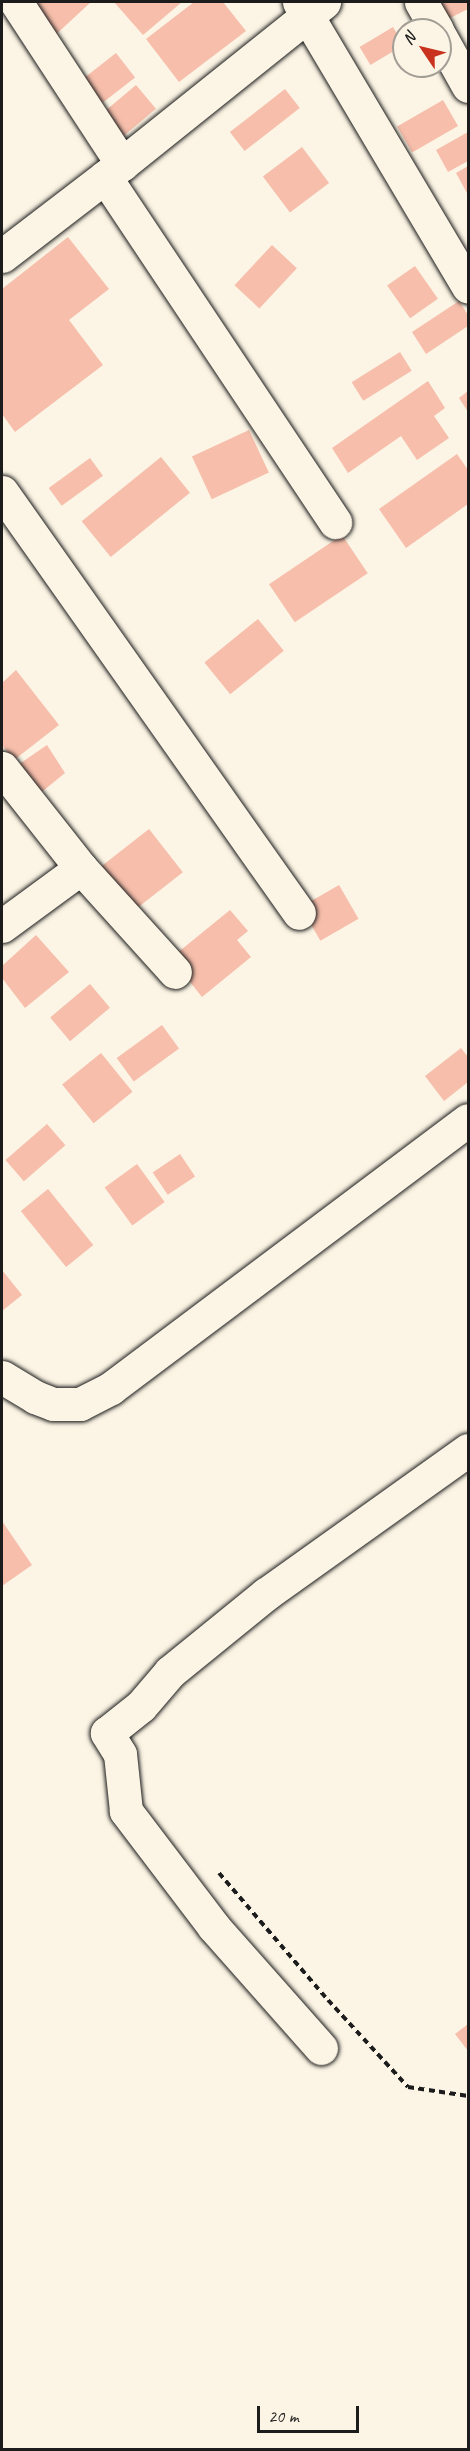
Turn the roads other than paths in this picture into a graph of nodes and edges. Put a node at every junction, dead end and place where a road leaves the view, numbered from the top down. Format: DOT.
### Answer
graph roads {
  1 [pos="16,2"];
  2 [pos="421,2"];
  3 [pos="310,6"];
  4 [pos="430,18"];
  5 [pos="452,57"];
  6 [pos="468,86"];
  7 [pos="114,170"];
  8 [pos="2,256"];
  9 [pos="468,287"];
  10 [pos="2,492"];
  11 [pos="334,522"];
  12 [pos="2,768"];
  13 [pos="81,867"];
  14 [pos="299,913"];
  15 [pos="2,926"];
  16 [pos="175,972"];
  17 [pos="468,1120"];
  18 [pos="2,1377"];
  19 [pos="468,1450"];
  20 [pos="321,2048"];
  1 -- 7 [label="street"];
  2 -- 4 [label="street"];
  3 -- 7 [label="street"];
  3 -- 9 [label="street"];
  5 -- 6 [label="street"];
  7 -- 8 [label="street"];
  7 -- 11 [label="street"];
  10 -- 14 [label="street"];
  12 -- 13 [label="street"];
  13 -- 15 [label="street"];
  13 -- 16 [label="street"];
  17 -- 18 [label="street"];
  19 -- 20 [label="street"];
}
